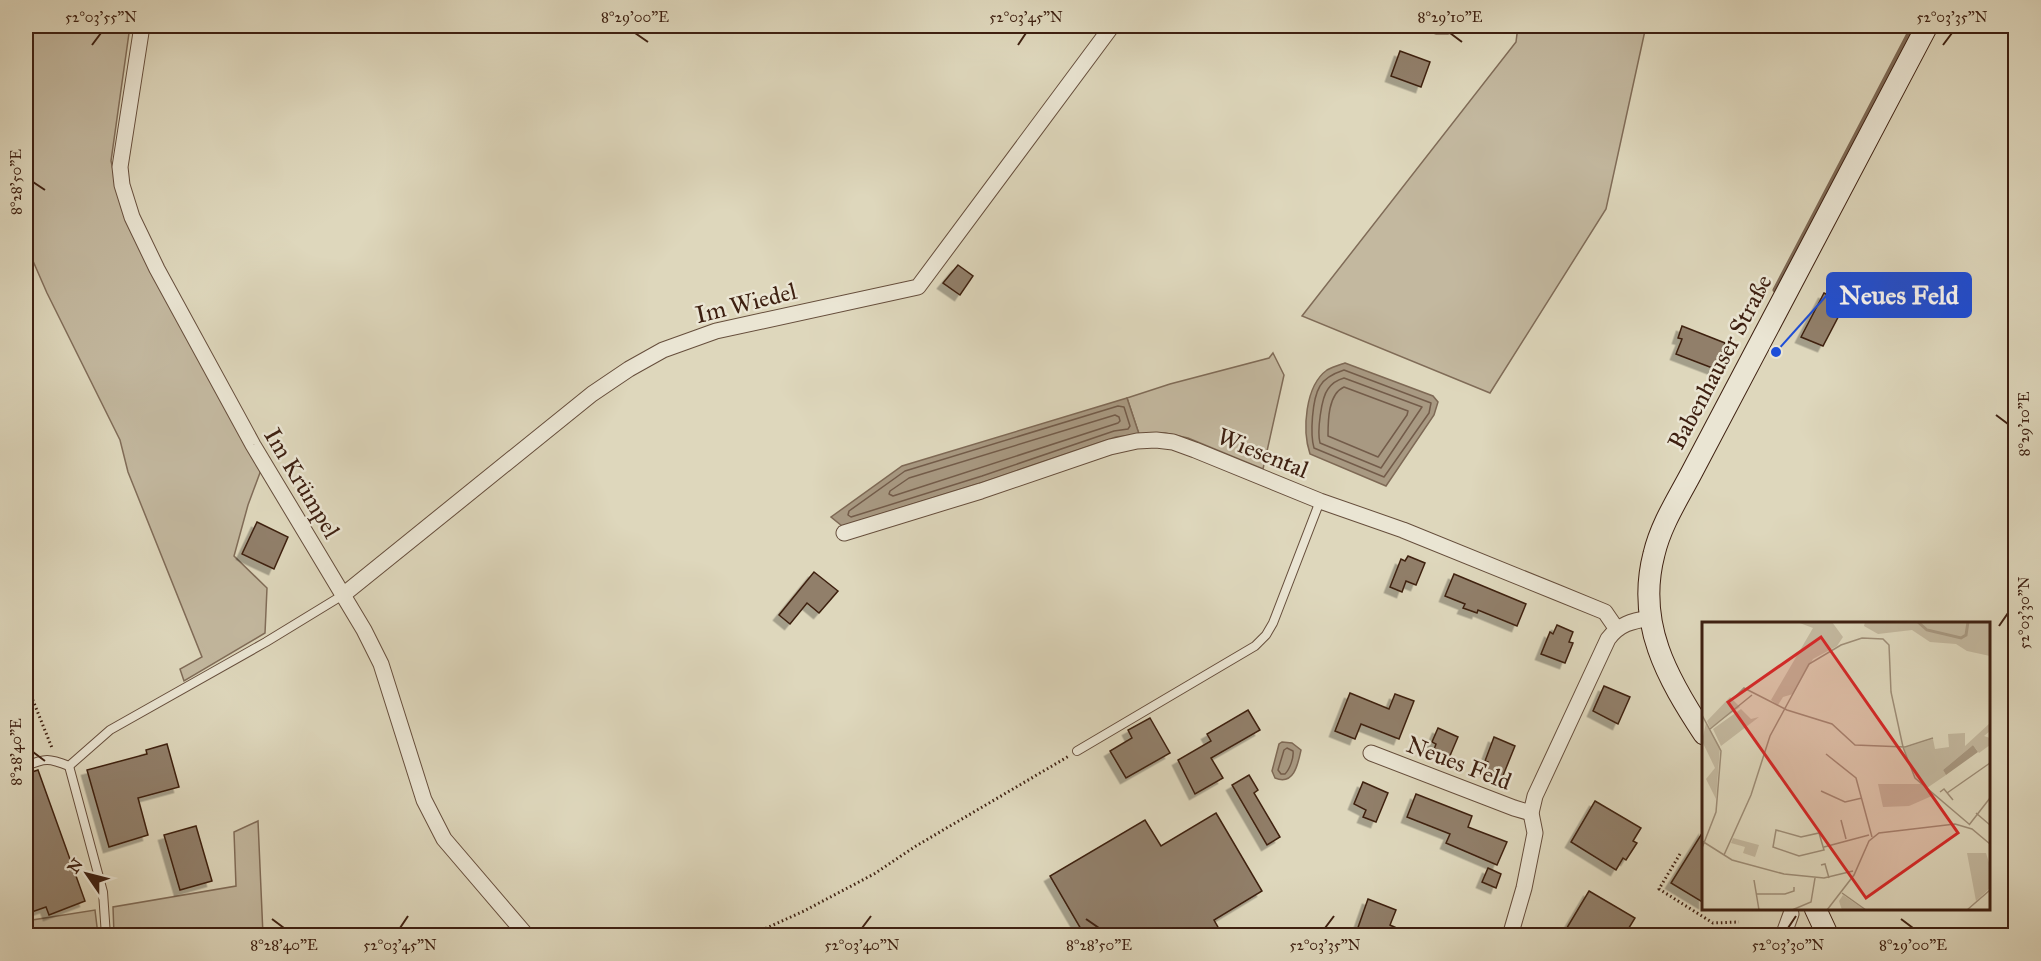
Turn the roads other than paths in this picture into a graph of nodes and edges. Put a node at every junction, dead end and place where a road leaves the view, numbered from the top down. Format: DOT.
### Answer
graph roads {
  1 [pos="142,26"];
  2 [pos="1112,26"];
  3 [pos="1436,26"];
  4 [pos="1448,26"];
  5 [pos="1927,26"];
  6 [pos="1320,501"];
  7 [pos="843,533"];
  8 [pos="343,595"];
  9 [pos="1650,618"];
  10 [pos="1616,628"];
  11 [pos="1702,731"];
  12 [pos="1077,751"];
  13 [pos="1371,753"];
  14 [pos="26,766"];
  15 [pos="69,766"];
  16 [pos="1531,813"];
  17 [pos="1815,910"];
  18 [pos="1791,914"];
  19 [pos="106,936"];
  20 [pos="527,936"];
  21 [pos="1510,936"];
  22 [pos="1783,936"];
  23 [pos="1828,936"];
  1 -- 8 [label="street, Im Krümpel"];
  2 -- 8 [label="street, Im Wiedel"];
  3 -- 4 [label="street"];
  5 -- 9 [label="main road, Babenhauser Straße"];
  6 -- 7 [label="street, Wiesental"];
  6 -- 10 [label="street, Wiesental"];
  6 -- 12 [label="lane"];
  8 -- 15 [label="lane"];
  8 -- 20 [label="street, Im Krümpel"];
  9 -- 10 [label="street"];
  9 -- 11 [label="main road, Babenhauser Straße"];
  10 -- 16 [label="street, Neues Feld"];
  13 -- 16 [label="street, Neues Feld"];
  14 -- 15 [label="lane"];
  15 -- 19 [label="lane"];
  16 -- 21 [label="street, Neues Feld"];
  17 -- 23 [label="main road"];
  18 -- 22 [label="street"];
}
